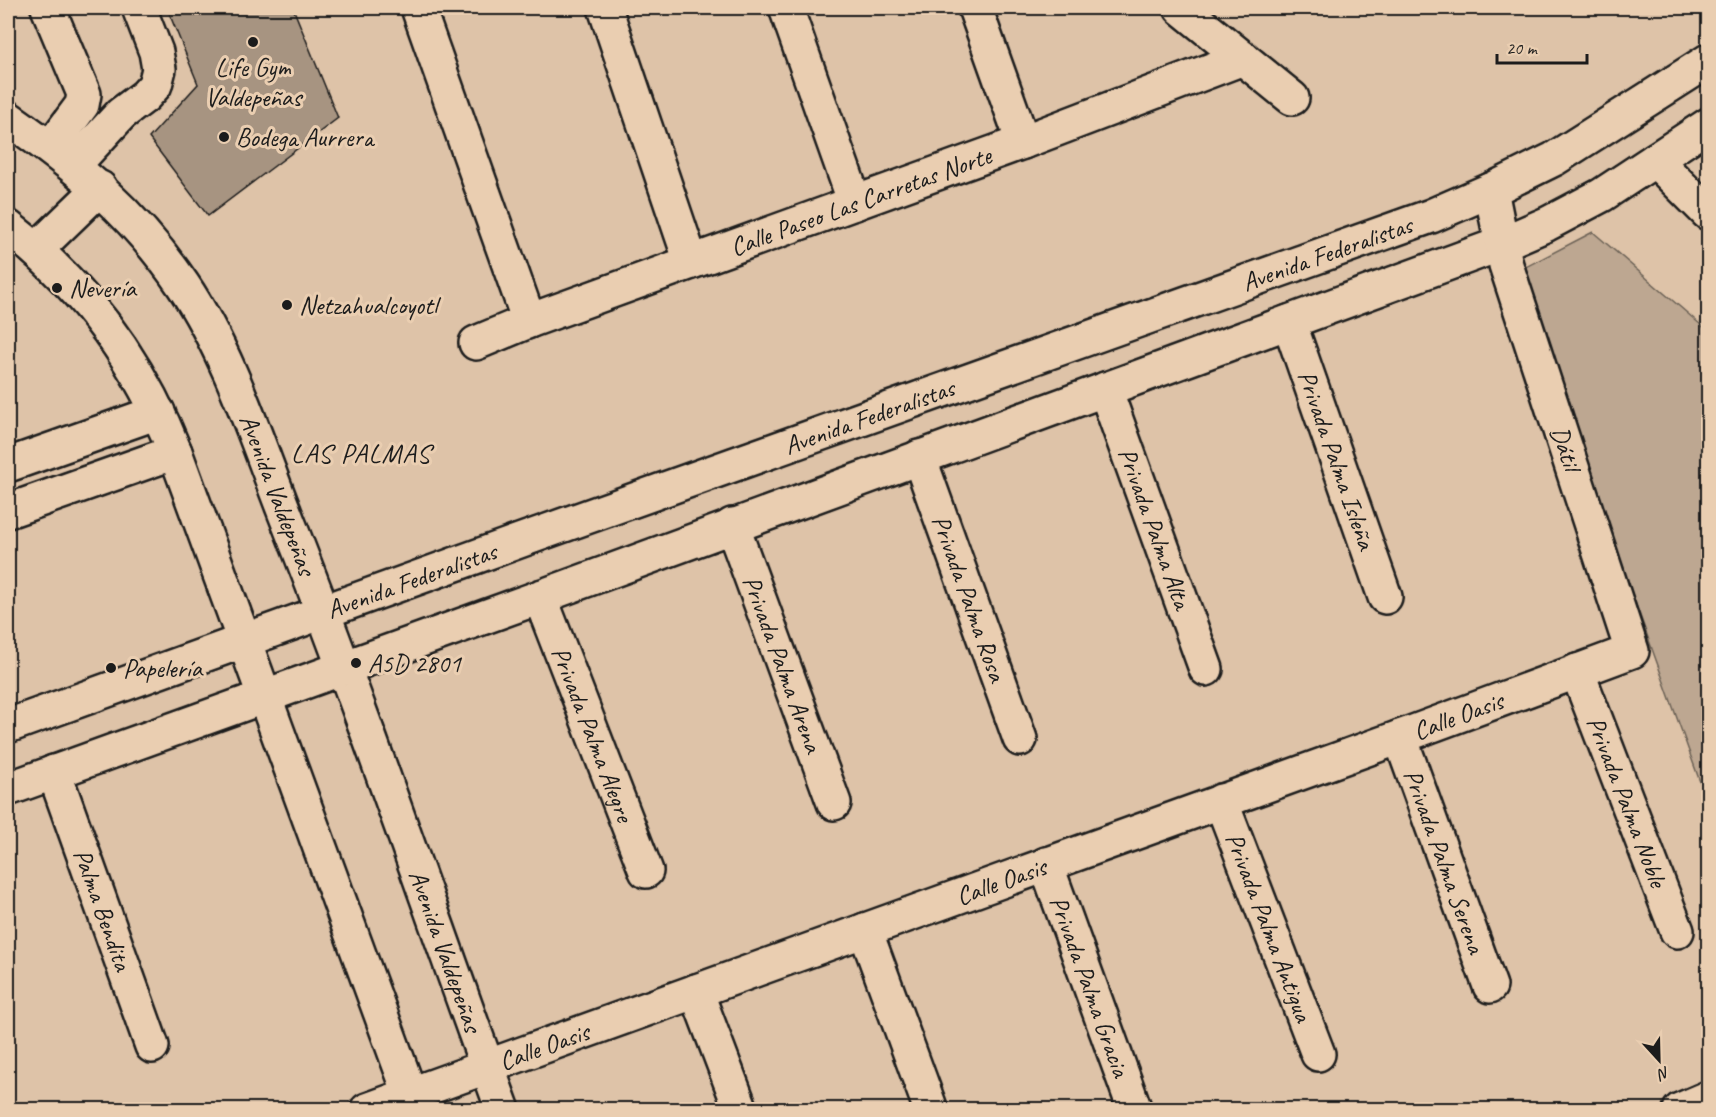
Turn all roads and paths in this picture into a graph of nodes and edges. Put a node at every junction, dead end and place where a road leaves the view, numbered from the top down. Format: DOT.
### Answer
graph roads {
  1 [pos="48,8"];
  2 [pos="139,8"];
  3 [pos="418,8"];
  4 [pos="605,8"];
  5 [pos="786,8"];
  6 [pos="975,8"];
  7 [pos="1180,8"];
  8 [pos="1243,58"];
  9 [pos="1708,61"];
  10 [pos="1292,98"];
  11 [pos="8,118"];
  12 [pos="1700,140"];
  13 [pos="1023,142"];
  14 [pos="61,157"];
  15 [pos="1655,160"];
  16 [pos="100,188"];
  17 [pos="1491,190"];
  18 [pos="855,203"];
  19 [pos="1708,213"];
  20 [pos="8,227"];
  21 [pos="1501,244"];
  22 [pos="36,250"];
  23 [pos="691,262"];
  24 [pos="529,321"];
  25 [pos="1289,322"];
  26 [pos="476,343"];
  27 [pos="1105,389"];
  28 [pos="158,412"];
  29 [pos="175,452"];
  30 [pos="919,457"];
  31 [pos="8,465"];
  32 [pos="8,511"];
  33 [pos="732,525"];
  34 [pos="540,597"];
  35 [pos="1385,597"];
  36 [pos="324,612"];
  37 [pos="244,641"];
  38 [pos="1632,651"];
  39 [pos="344,668"];
  40 [pos="1206,669"];
  41 [pos="1576,671"];
  42 [pos="265,697"];
  43 [pos="8,726"];
  44 [pos="1400,737"];
  45 [pos="1020,739"];
  46 [pos="54,772"];
  47 [pos="8,789"];
  48 [pos="1221,801"];
  49 [pos="834,803"];
  50 [pos="1046,864"];
  51 [pos="646,871"];
  52 [pos="865,930"];
  53 [pos="1677,931"];
  54 [pos="1490,986"];
  55 [pos="696,991"];
  56 [pos="152,1046"];
  57 [pos="1317,1054"];
  58 [pos="487,1066"];
  59 [pos="413,1102"];
  60 [pos="367,1110"];
  61 [pos="503,1110"];
  62 [pos="741,1110"];
  63 [pos="931,1110"];
  64 [pos="1135,1110"];
  1 -- 14 [label="street"];
  2 -- 14 [label="street"];
  3 -- 24 [label="street"];
  4 -- 23 [label="street"];
  5 -- 18 [label="street"];
  6 -- 13 [label="street"];
  7 -- 8 [label="street"];
  8 -- 10 [label="street"];
  8 -- 13 [label="street, Calle Paseo Las Carretas Norte"];
  9 -- 17 [label="street, Avenida Federalistas"];
  11 -- 14 [label="street, Avenida Valdepeñas"];
  12 -- 15 [label="street, Avenida Federalistas"];
  13 -- 18 [label="street, Calle Paseo Las Carretas Norte"];
  14 -- 16 [label="street, Avenida Valdepeñas"];
  15 -- 19 [label="street"];
  15 -- 21 [label="street, Avenida Federalistas"];
  16 -- 22 [label="street"];
  16 -- 36 [label="street, Avenida Valdepeñas"];
  17 -- 21 [label="street, Dátil"];
  17 -- 36 [label="street, Avenida Federalistas"];
  18 -- 23 [label="street, Calle Paseo Las Carretas Norte"];
  20 -- 22 [label="street"];
  21 -- 25 [label="street, Avenida Federalistas"];
  21 -- 38 [label="street, Dátil"];
  22 -- 28 [label="street"];
  23 -- 24 [label="street, Calle Paseo Las Carretas Norte"];
  24 -- 26 [label="street, Calle Paseo Las Carretas Norte"];
  25 -- 27 [label="street, Avenida Federalistas"];
  25 -- 35 [label="street, Privada Palma Isleña"];
  27 -- 30 [label="street, Avenida Federalistas"];
  27 -- 40 [label="street, Privada Palma Alta"];
  28 -- 29 [label="street"];
  28 -- 31 [label="street"];
  29 -- 32 [label="street"];
  29 -- 37 [label="street"];
  30 -- 33 [label="street, Avenida Federalistas"];
  30 -- 45 [label="street, Privada Palma Rosa"];
  33 -- 34 [label="street, Avenida Federalistas"];
  33 -- 49 [label="street, Privada Palma Arena"];
  34 -- 39 [label="street, Avenida Federalistas"];
  34 -- 51 [label="street, Privada Palma Alegre"];
  36 -- 37 [label="street, Avenida Federalistas"];
  36 -- 39 [label="street, Avenida Valdepeñas"];
  37 -- 42 [label="street"];
  37 -- 43 [label="street, Avenida Federalistas"];
  38 -- 41 [label="street, Calle Oasis"];
  39 -- 42 [label="street, Avenida Federalistas"];
  39 -- 58 [label="street, Avenida Valdepeñas"];
  41 -- 44 [label="street, Calle Oasis"];
  41 -- 53 [label="street, Privada Palma Noble"];
  42 -- 46 [label="street, Avenida Federalistas"];
  42 -- 59 [label="street"];
  44 -- 48 [label="street, Calle Oasis"];
  44 -- 54 [label="street, Privada Palma Serena"];
  46 -- 47 [label="street, Avenida Federalistas"];
  46 -- 56 [label="street, Palma Bendita"];
  48 -- 50 [label="street, Calle Oasis"];
  48 -- 57 [label="street, Privada Palma Antigua"];
  50 -- 52 [label="street, Calle Oasis"];
  50 -- 64 [label="street, Privada Palma Gracia"];
  52 -- 55 [label="street, Calle Oasis"];
  52 -- 63 [label="street"];
  55 -- 58 [label="street, Calle Oasis"];
  55 -- 62 [label="street"];
  58 -- 59 [label="street, Calle Oasis"];
  58 -- 61 [label="street, Avenida Valdepeñas"];
  59 -- 60 [label="street, Calle Oasis"];
}
